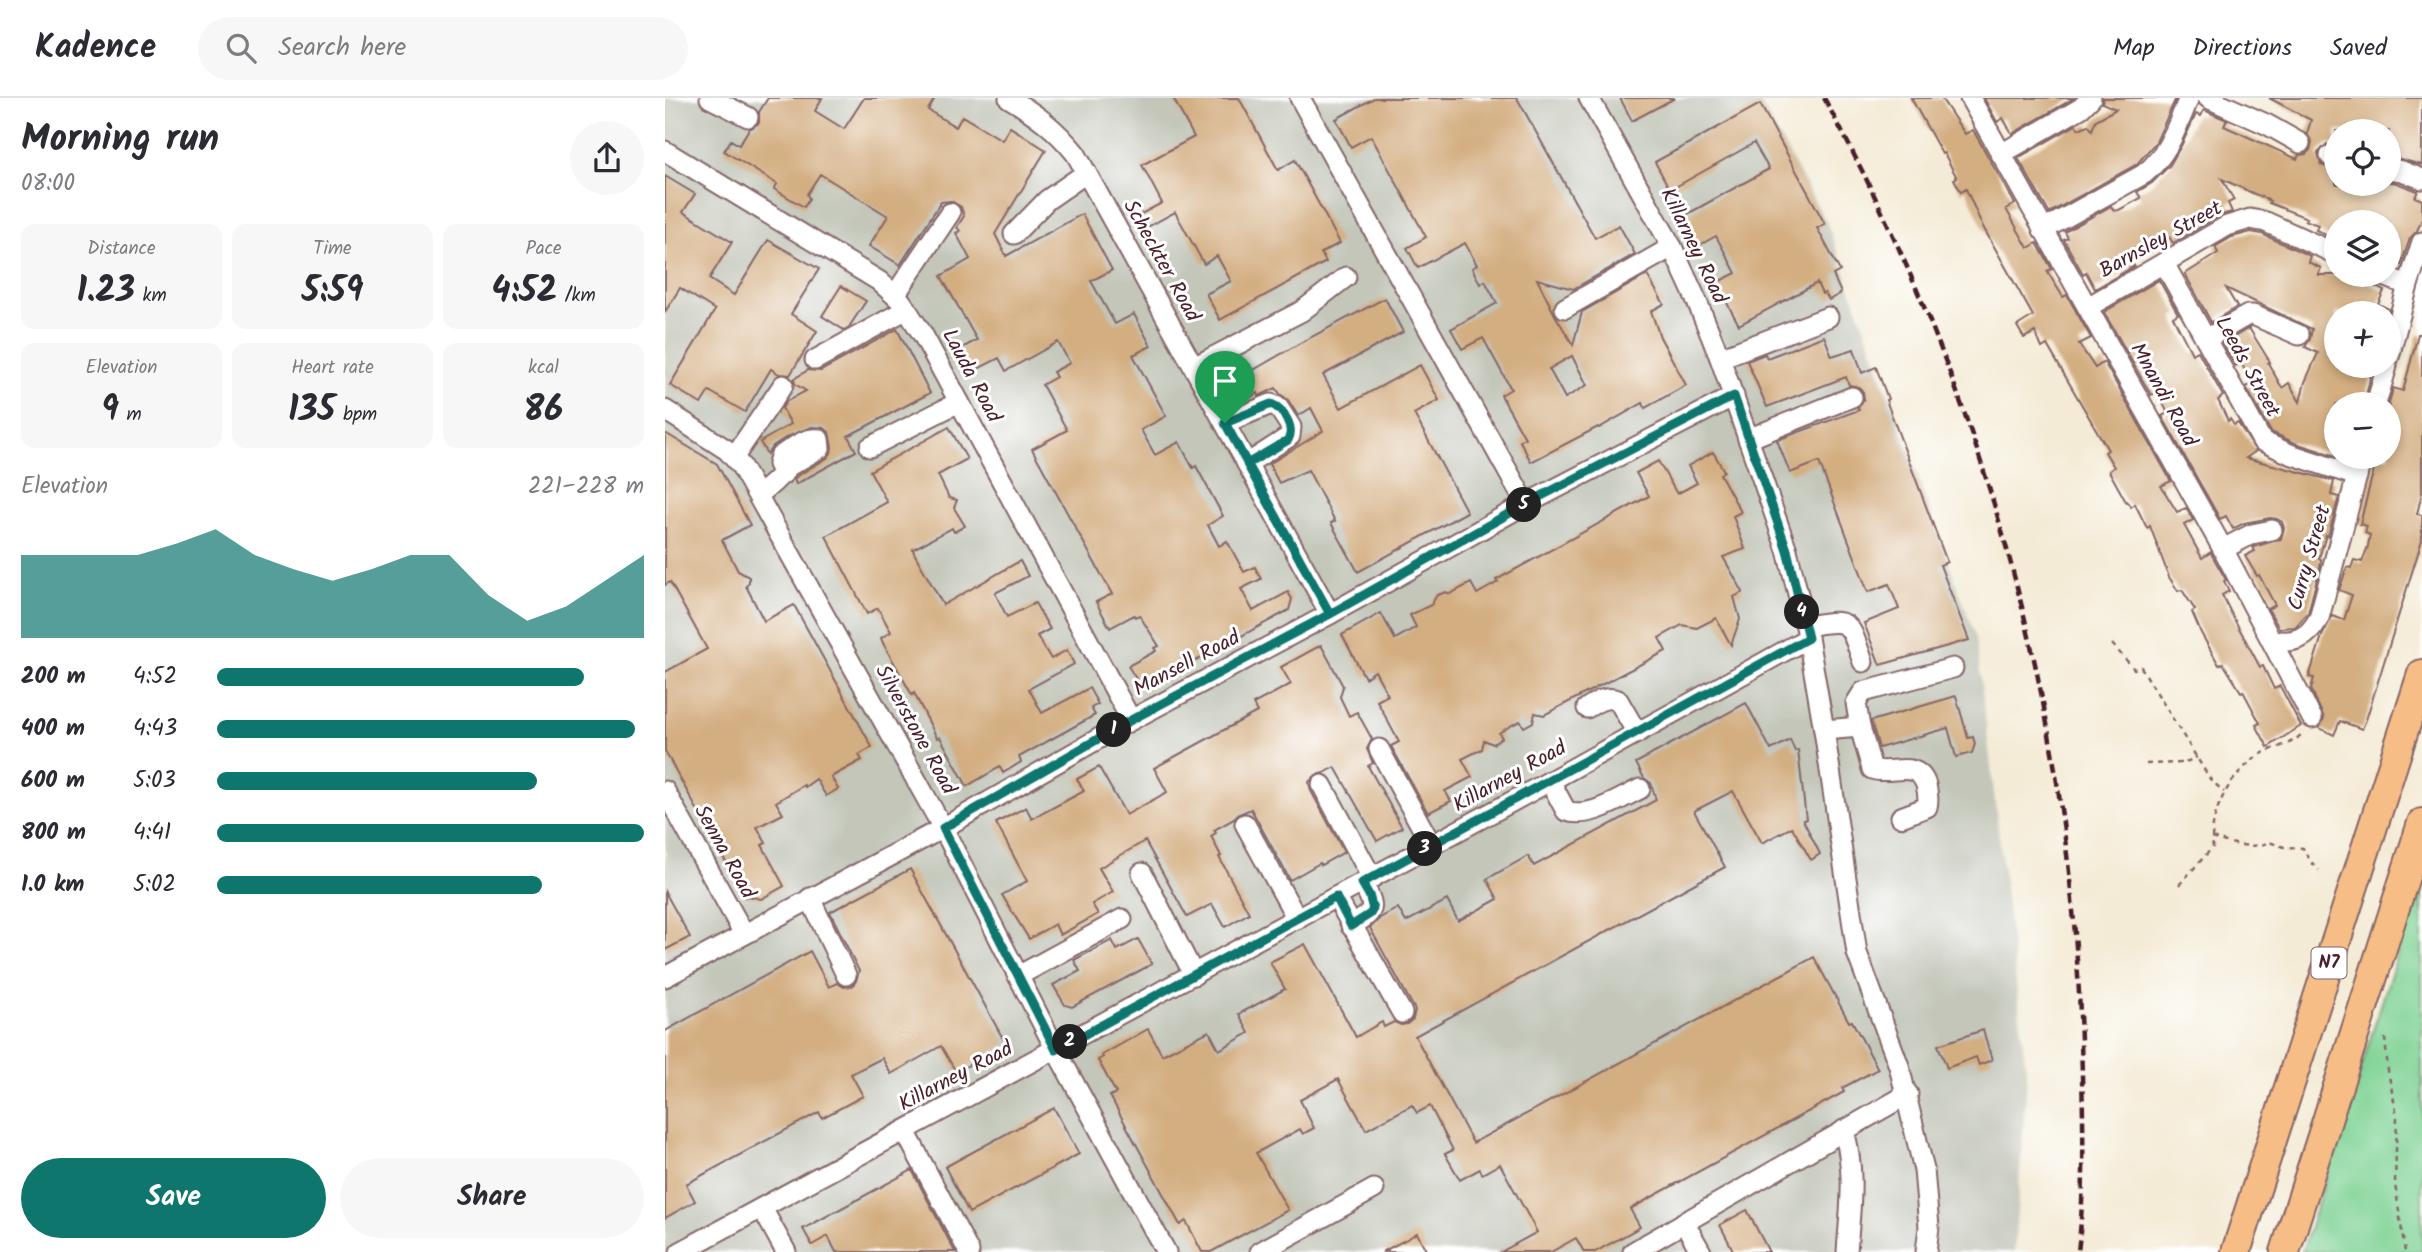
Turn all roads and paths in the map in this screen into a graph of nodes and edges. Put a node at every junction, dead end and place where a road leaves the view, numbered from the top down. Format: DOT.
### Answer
graph roads {
  1 [pos="710,98"];
  2 [pos="1009,98"];
  3 [pos="1300,98"];
  4 [pos="1590,98"];
  5 [pos="1970,98"];
  6 [pos="2091,98"];
  7 [pos="2189,98"];
  8 [pos="2208,98"];
  9 [pos="748,117"];
  10 [pos="2300,143"];
  11 [pos="665,151"];
  12 [pos="2001,153"];
  13 [pos="2401,171"];
  14 [pos="1086,173"];
  15 [pos="2422,179"];
  16 [pos="950,213"];
  17 [pos="2043,230"];
  18 [pos="1014,234"];
  19 [pos="2422,242"];
  20 [pos="1671,247"];
  21 [pos="2324,249"];
  22 [pos="2164,263"];
  23 [pos="1346,277"];
  24 [pos="2401,282"];
  25 [pos="2408,285"];
  26 [pos="901,302"];
  27 [pos="2088,307"];
  28 [pos="1565,308"];
  29 [pos="2401,312"];
  30 [pos="1828,317"];
  31 [pos="2299,335"];
  32 [pos="2206,339"];
  33 [pos="1720,358"];
  34 [pos="815,360"];
  35 [pos="1194,367"];
  36 [pos="783,385"];
  37 [pos="1734,396"];
  38 [pos="1852,397"];
  39 [pos="959,402"];
  40 [pos="665,410"];
  41 [pos="1225,423"];
  42 [pos="1748,439"];
  43 [pos="870,447"];
  44 [pos="734,457"];
  45 [pos="2324,460"];
  46 [pos="1247,464"];
  47 [pos="2359,469"];
  48 [pos="783,474"];
  49 [pos="758,495"];
  50 [pos="1526,504"];
  51 [pos="2272,530"];
  52 [pos="2223,549"];
  53 [pos="1330,614"];
  54 [pos="1807,632"];
  55 [pos="2273,640"];
  56 [pos="2112,644"];
  57 [pos="1863,662"];
  58 [pos="1953,668"];
  59 [pos="2422,674"];
  60 [pos="1587,708"];
  61 [pos="2312,718"];
  62 [pos="1131,720"];
  63 [pos="1860,727"];
  64 [pos="1824,730"];
  65 [pos="1637,733"];
  66 [pos="1379,749"];
  67 [pos="2197,757"];
  68 [pos="2146,764"];
  69 [pos="1551,781"];
  70 [pos="1322,785"];
  71 [pos="1640,789"];
  72 [pos="665,791"];
  73 [pos="2224,792"];
  74 [pos="1901,817"];
  75 [pos="2422,823"];
  76 [pos="1244,824"];
  77 [pos="943,828"];
  78 [pos="2212,838"];
  79 [pos="1432,846"];
  80 [pos="2319,870"];
  81 [pos="1142,873"];
  82 [pos="1367,881"];
  83 [pos="2179,885"];
  84 [pos="1336,897"];
  85 [pos="810,898"];
  86 [pos="1122,919"];
  87 [pos="1297,919"];
  88 [pos="1351,926"];
  89 [pos="744,934"];
  90 [pos="846,975"];
  91 [pos="1194,975"];
  92 [pos="1018,976"];
  93 [pos="665,977"];
  94 [pos="1402,1013"];
  95 [pos="2385,1038"];
  96 [pos="1056,1050"];
  97 [pos="1908,1094"];
  98 [pos="905,1130"];
  99 [pos="1844,1130"];
  100 [pos="1374,1189"];
  101 [pos="762,1208"];
  102 [pos="1684,1222"];
  103 [pos="711,1245"];
  104 [pos="680,1252"];
  105 [pos="785,1252"];
  106 [pos="969,1252"];
  107 [pos="1166,1252"];
  108 [pos="1260,1252"];
  109 [pos="1633,1252"];
  110 [pos="1701,1252"];
  111 [pos="1847,1252"];
  112 [pos="1926,1252"];
  113 [pos="2236,1252"];
  114 [pos="2285,1252"];
  115 [pos="2405,1252"];
  1 -- 9 [label="street"];
  2 -- 14 [label="street, Scheckter Road"];
  3 -- 50 [label="street"];
  4 -- 20 [label="street, Killarney Road"];
  5 -- 12 [label="street, Mnandi Road"];
  6 -- 12 [label="street"];
  7 -- 17 [label="street"];
  8 -- 10 [label="street"];
  11 -- 26 [label="street, Lauda Road"];
  12 -- 17 [label="street, Mnandi Road"];
  13 -- 15 [label="street"];
  14 -- 18 [label="street"];
  14 -- 35 [label="street, Scheckter Road"];
  16 -- 26 [label="street"];
  17 -- 27 [label="street, Mnandi Road"];
  19 -- 25 [label="street"];
  20 -- 28 [label="street"];
  20 -- 33 [label="street, Killarney Road"];
  21 -- 22 [label="street, Barnsley Street"];
  22 -- 27 [label="street, Barnsley Street"];
  22 -- 32 [label="street, Leeds Street"];
  23 -- 35 [label="street"];
  24 -- 25 [label="street"];
  25 -- 29 [label="street"];
  26 -- 34 [label="street"];
  26 -- 39 [label="street, Lauda Road"];
  27 -- 52 [label="street, Mnandi Road"];
  30 -- 33 [label="street"];
  31 -- 32 [label="street"];
  32 -- 45 [label="street, Leeds Street"];
  33 -- 37 [label="street, Killarney Road"];
  35 -- 41 [label="street, Scheckter Road"];
  36 -- 44 [label="street"];
  37 -- 42 [label="street, Killarney Road"];
  37 -- 50 [label="street, Mansell Road"];
  38 -- 42 [label="street"];
  39 -- 43 [label="street"];
  39 -- 62 [label="street, Lauda Road"];
  40 -- 44 [label="street, Silverstone Road"];
  41 -- 46 [label="street, Scheckter Road"];
  41 -- 46 [label="street"];
  42 -- 54 [label="street, Killarney Road"];
  44 -- 49 [label="street, Silverstone Road"];
  46 -- 53 [label="street, Scheckter Road"];
  47 -- 55 [label="street, Curry Street"];
  48 -- 49 [label="street"];
  49 -- 77 [label="street, Silverstone Road"];
  50 -- 53 [label="street, Mansell Road"];
  51 -- 52 [label="street"];
  52 -- 55 [label="street, Mnandi Road"];
  53 -- 62 [label="street, Mansell Road"];
  54 -- 57 [label="street"];
  54 -- 64 [label="street"];
  54 -- 65 [label="street, Killarney Road"];
  55 -- 61 [label="street, Mnandi Road"];
  56 -- 67 [label="path"];
  58 -- 63 [label="street"];
  59 -- 113 [label="highway, N7"];
  60 -- 65 [label="street"];
  61 -- 73 [label="path"];
  62 -- 77 [label="street, Mansell Road"];
  63 -- 64 [label="street"];
  63 -- 74 [label="street"];
  64 -- 97 [label="street"];
  65 -- 69 [label="street, Killarney Road"];
  66 -- 79 [label="street"];
  67 -- 68 [label="path"];
  67 -- 73 [label="path"];
  69 -- 71 [label="street"];
  69 -- 79 [label="street, Killarney Road"];
  70 -- 82 [label="street"];
  72 -- 89 [label="street, Senna Road"];
  73 -- 78 [label="path"];
  75 -- 114 [label="highway, N7"];
  76 -- 87 [label="street"];
  77 -- 85 [label="street, Mansell Road"];
  77 -- 92 [label="street, Silverstone Road"];
  78 -- 80 [label="path"];
  78 -- 83 [label="path"];
  79 -- 82 [label="street, Killarney Road"];
  81 -- 91 [label="street"];
  82 -- 84 [label="street, Killarney Road"];
  82 -- 88 [label="street"];
  84 -- 87 [label="street, Killarney Road"];
  84 -- 88 [label="street"];
  85 -- 89 [label="street, Mansell Road"];
  85 -- 90 [label="street"];
  86 -- 92 [label="street"];
  87 -- 91 [label="street, Killarney Road"];
  88 -- 94 [label="street"];
  89 -- 93 [label="street, Mansell Road"];
  91 -- 96 [label="street, Killarney Road"];
  92 -- 96 [label="street, Silverstone Road"];
  95 -- 115 [label="path"];
  96 -- 98 [label="street, Killarney Road"];
  96 -- 107 [label="street, Silverstone Road"];
  97 -- 99 [label="street"];
  97 -- 112 [label="street"];
  98 -- 101 [label="street, Killarney Road"];
  98 -- 106 [label="street"];
  99 -- 102 [label="street"];
  99 -- 111 [label="street"];
  100 -- 108 [label="street"];
  101 -- 103 [label="street, Killarney Road"];
  101 -- 105 [label="street"];
  102 -- 109 [label="street"];
  102 -- 110 [label="street"];
  103 -- 104 [label="street, Killarney Road"];
}
